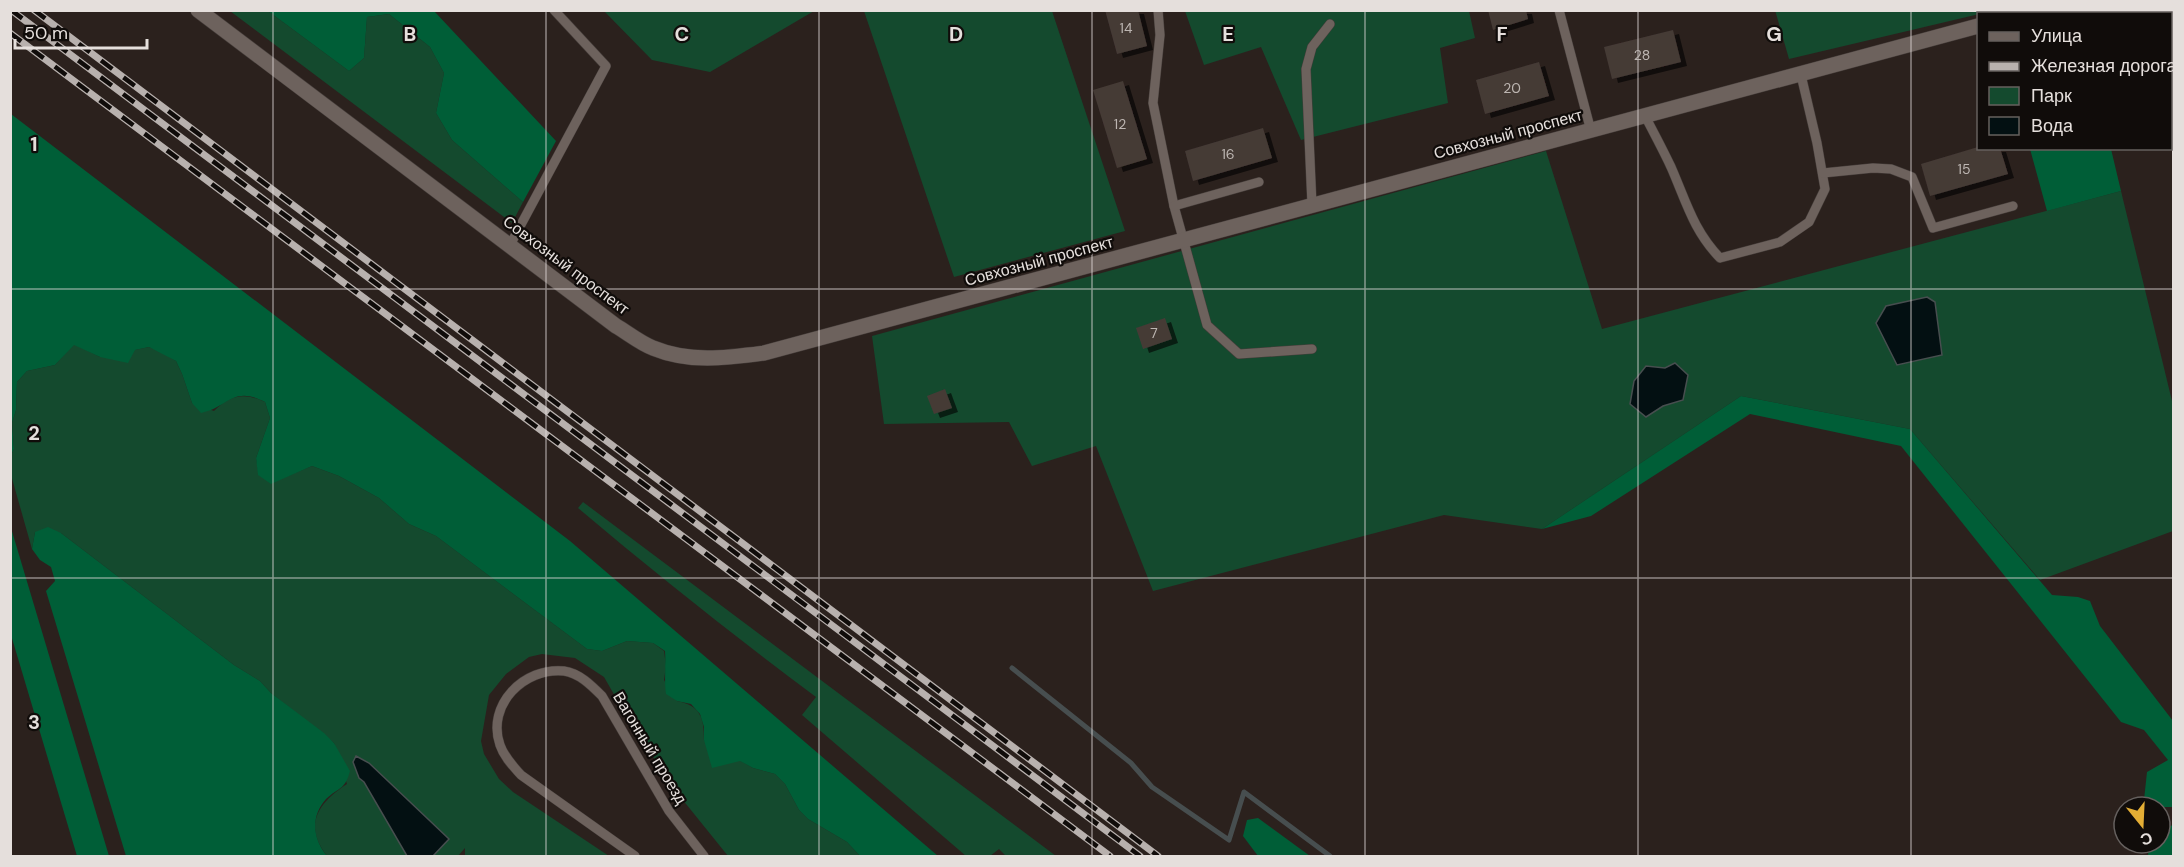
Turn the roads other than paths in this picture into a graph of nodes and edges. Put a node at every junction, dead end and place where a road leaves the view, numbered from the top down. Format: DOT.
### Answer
graph roads {
  1 [pos="198,10"];
  2 [pos="554,10"];
  3 [pos="1158,10"];
  4 [pos="1558,10"];
  5 [pos="1330,24"];
  6 [pos="1977,26"];
  7 [pos="1801,75"];
  8 [pos="1646,116"];
  9 [pos="1591,131"];
  10 [pos="1823,173"];
  11 [pos="1259,182"];
  12 [pos="1312,205"];
  13 [pos="1174,206"];
  14 [pos="2013,206"];
  15 [pos="1184,240"];
  16 [pos="510,245"];
  17 [pos="1312,349"];
  18 [pos="635,856"];
  19 [pos="704,856"];
  1 -- 16 [label="street, Совхозный проспект"];
  2 -- 16 [label="lane"];
  3 -- 13 [label="lane"];
  4 -- 9 [label="lane"];
  5 -- 12 [label="lane"];
  6 -- 7 [label="street, Совхозный проспект"];
  7 -- 8 [label="street, Совхозный проспект"];
  7 -- 10 [label="lane"];
  8 -- 9 [label="street, Совхозный проспект"];
  8 -- 10 [label="lane"];
  9 -- 12 [label="street, Совхозный проспект"];
  10 -- 14 [label="lane"];
  11 -- 13 [label="lane"];
  12 -- 15 [label="street, Совхозный проспект"];
  13 -- 15 [label="lane"];
  15 -- 16 [label="street, Совхозный проспект"];
  15 -- 17 [label="lane"];
  18 -- 19 [label="lane, Вагонный проезд"];
}
